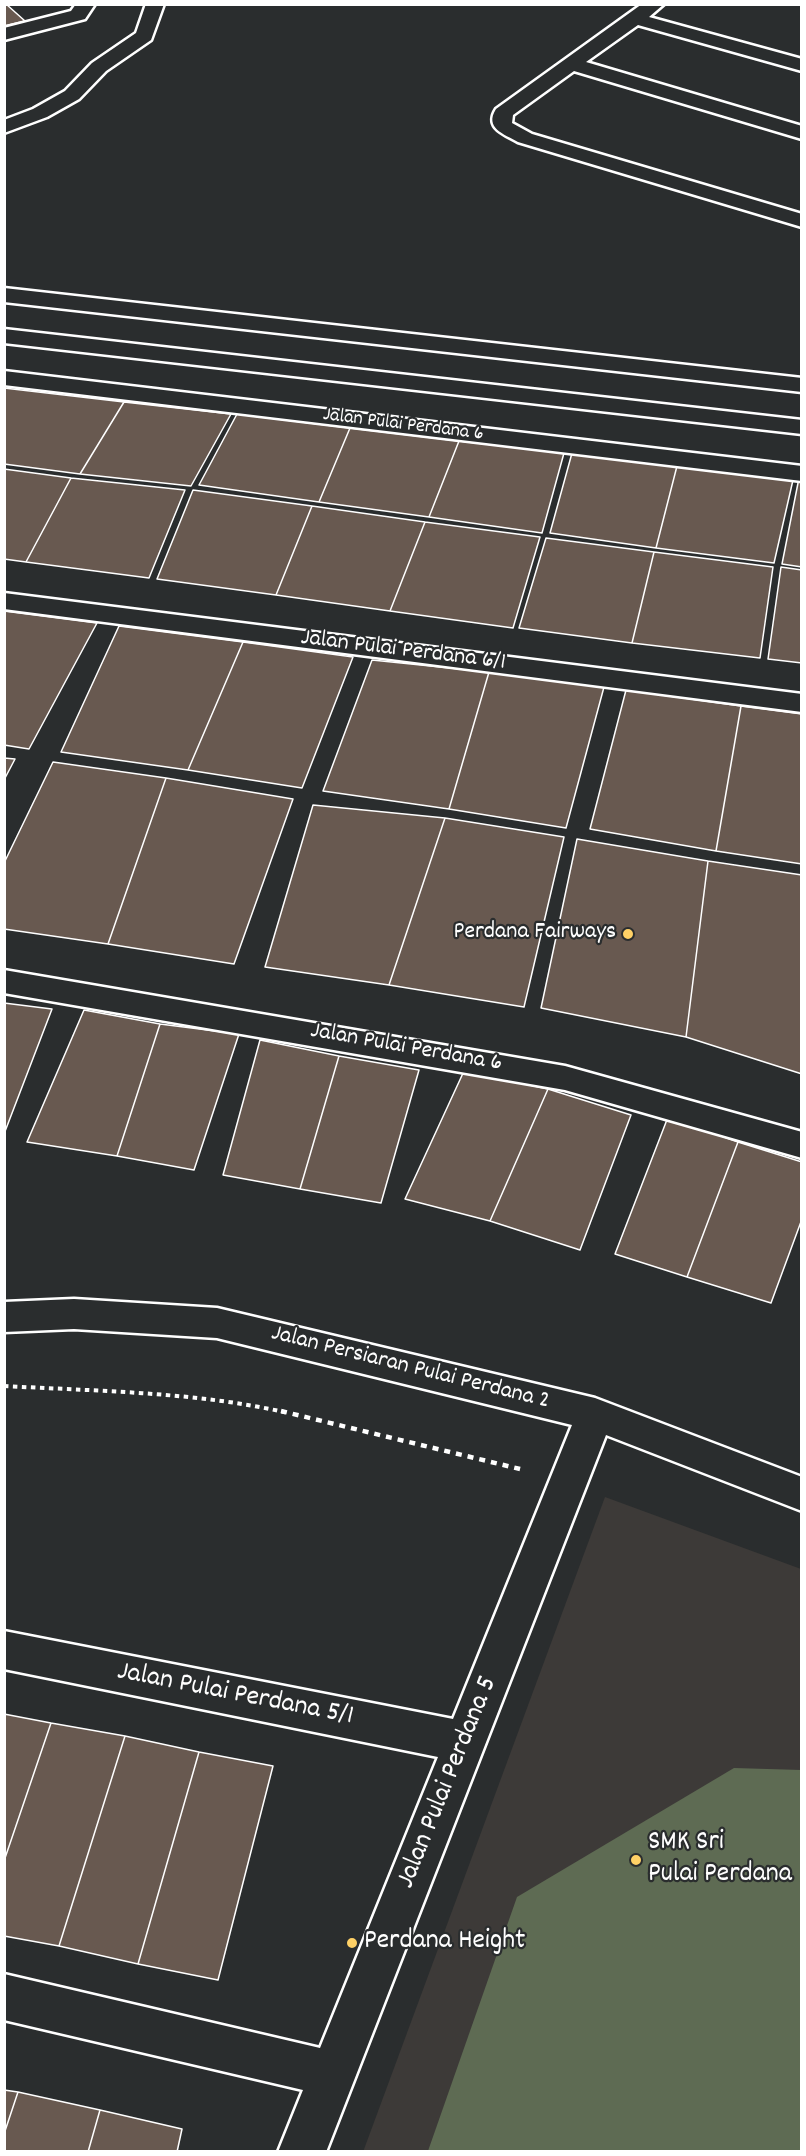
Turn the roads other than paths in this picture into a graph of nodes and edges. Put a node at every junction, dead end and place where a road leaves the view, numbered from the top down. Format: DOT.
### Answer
graph roads {
  1 [pos="86,4"];
  2 [pos="155,4"];
  3 [pos="655,4"];
  4 [pos="636,19"];
  5 [pos="4,33"];
  6 [pos="571,64"];
  7 [pos="801,65"];
  8 [pos="99,67"];
  9 [pos="56,81"];
  10 [pos="27,99"];
  11 [pos="4,118"];
  12 [pos="4,128"];
  13 [pos="801,133"];
  14 [pos="801,220"];
  15 [pos="4,295"];
  16 [pos="4,336"];
  17 [pos="4,378"];
  18 [pos="801,385"];
  19 [pos="801,427"];
  20 [pos="801,474"];
  21 [pos="4,601"];
  22 [pos="801,703"];
  23 [pos="4,981"];
  24 [pos="801,1145"];
  25 [pos="4,1317"];
  26 [pos="595,1414"];
  27 [pos="801,1494"];
  28 [pos="4,1650"];
  29 [pos="465,1742"];
  30 [pos="4,1997"];
  31 [pos="333,2074"];
  32 [pos="302,2151"];
  1 -- 5 [label="street"];
  2 -- 8 [label="street"];
  3 -- 4 [label="street"];
  4 -- 6 [label="street"];
  4 -- 7 [label="street"];
  6 -- 13 [label="street"];
  6 -- 14 [label="street"];
  8 -- 9 [label="street"];
  8 -- 12 [label="street"];
  10 -- 11 [label="street"];
  15 -- 18 [label="street"];
  16 -- 19 [label="street"];
  17 -- 20 [label="street, Jalan Pulai Perdana 6"];
  21 -- 22 [label="street, Jalan Pulai Perdana 6/1"];
  23 -- 24 [label="street, Jalan Pulai Perdana 6"];
  25 -- 26 [label="street, Jalan Persiaran Pulai Perdana 2"];
  26 -- 27 [label="street, Jalan Persiaran Pulai Perdana 2"];
  26 -- 29 [label="street, Jalan Pulai Perdana 5"];
  28 -- 29 [label="street, Jalan Pulai Perdana 5/1"];
  29 -- 31 [label="street, Jalan Pulai Perdana 5"];
  30 -- 31 [label="street"];
  31 -- 32 [label="street, Jalan Pulai Perdana 5"];
}
